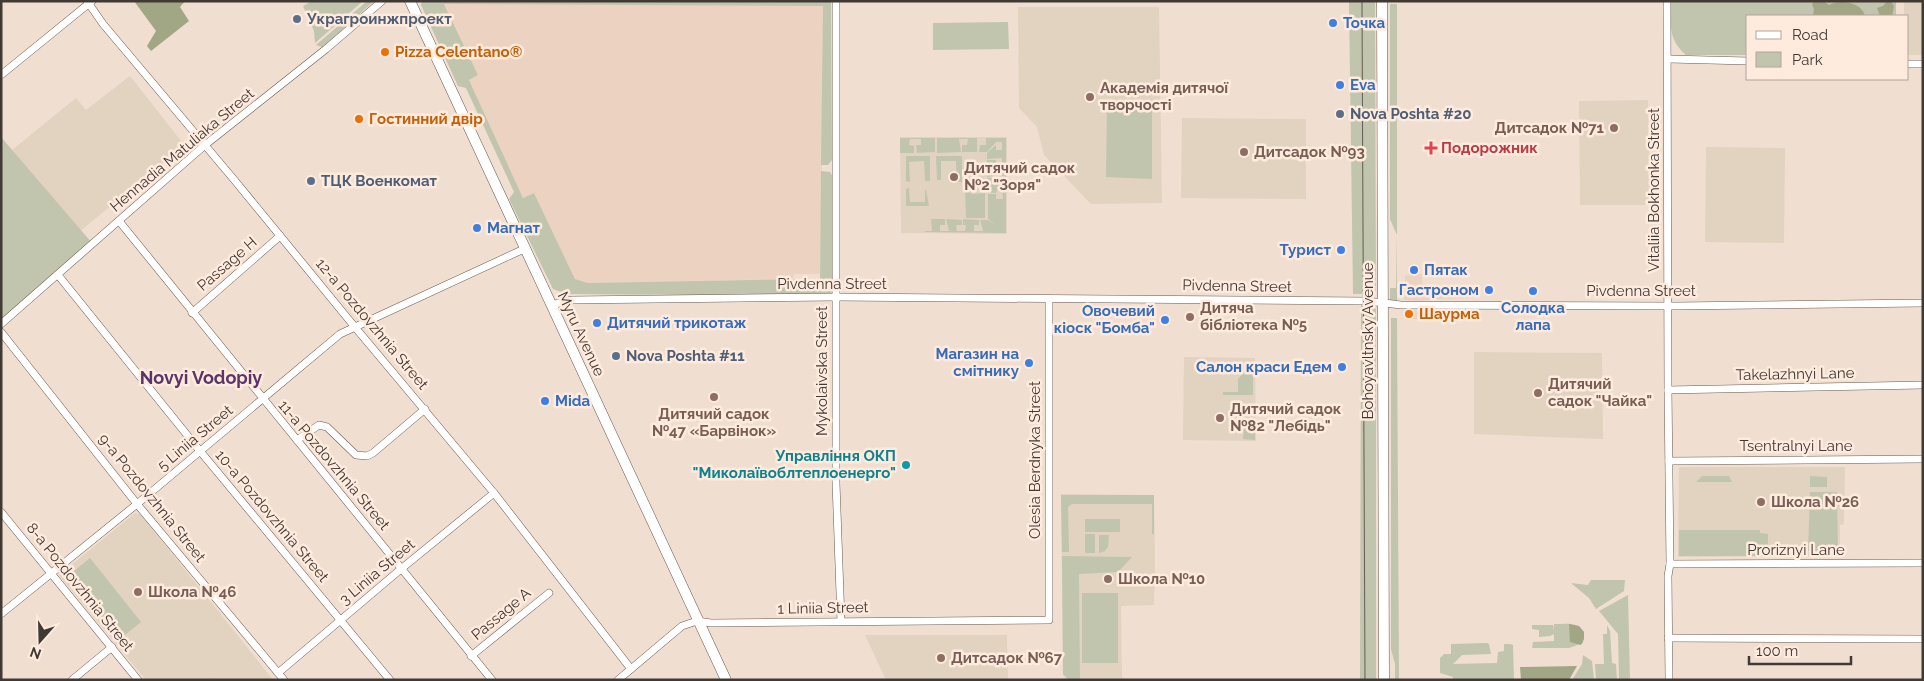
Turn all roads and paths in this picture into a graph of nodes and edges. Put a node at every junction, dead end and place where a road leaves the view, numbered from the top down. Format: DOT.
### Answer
graph roads {
  1 [pos="382,1"];
  2 [pos="410,1"];
  3 [pos="836,1"];
  4 [pos="1382,1"];
  5 [pos="1668,1"];
  6 [pos="89,2"];
  7 [pos="1669,59"];
  8 [pos="1746,61"];
  9 [pos="1909,64"];
  10 [pos="1923,64"];
  11 [pos="1,75"];
  12 [pos="205,145"];
  13 [pos="119,221"];
  14 [pos="280,236"];
  15 [pos="524,249"];
  16 [pos="58,275"];
  17 [pos="836,297"];
  18 [pos="1050,299"];
  19 [pos="1383,303"];
  20 [pos="1923,303"];
  21 [pos="551,304"];
  22 [pos="1668,306"];
  23 [pos="192,313"];
  24 [pos="1,324"];
  25 [pos="354,326"];
  26 [pos="1,332"];
  27 [pos="1923,385"];
  28 [pos="1668,390"];
  29 [pos="262,399"];
  30 [pos="425,409"];
  31 [pos="296,440"];
  32 [pos="200,451"];
  33 [pos="1923,459"];
  34 [pos="1669,461"];
  35 [pos="494,493"];
  36 [pos="137,504"];
  37 [pos="1,512"];
  38 [pos="1923,563"];
  39 [pos="1670,564"];
  40 [pos="401,569"];
  41 [pos="51,573"];
  42 [pos="549,592"];
  43 [pos="1,614"];
  44 [pos="341,620"];
  45 [pos="1050,620"];
  46 [pos="697,621"];
  47 [pos="841,621"];
  48 [pos="1668,638"];
  49 [pos="1923,638"];
  50 [pos="112,648"];
  51 [pos="471,656"];
  52 [pos="630,670"];
  53 [pos="278,673"];
  54 [pos="72,680"];
  55 [pos="138,680"];
  56 [pos="284,680"];
  57 [pos="390,680"];
  58 [pos="492,680"];
  59 [pos="618,680"];
  60 [pos="726,680"];
  61 [pos="1384,680"];
  62 [pos="1669,680"];
  1 -- 12 [label="street, Hennadia Matuliaka Street"];
  2 -- 15 [label="main road, Myru Avenue"];
  3 -- 17 [label="street, Mykolaivska Street"];
  4 -- 19 [label="main road, Bohoyavltnsky Avenue"];
  5 -- 7 [label="street, Vitaliia Bokhonka Street"];
  6 -- 11 [label="street"];
  6 -- 12 [label="street, 12-a Pozdovzhnia Street"];
  7 -- 8 [label="street"];
  7 -- 22 [label="street, Vitaliia Bokhonka Street"];
  9 -- 10 [label="street"];
  12 -- 13 [label="street, Hennadia Matuliaka Street"];
  12 -- 14 [label="street, 12-a Pozdovzhnia Street"];
  13 -- 16 [label="street, Hennadia Matuliaka Street"];
  13 -- 23 [label="street, 11-a Pozdovzhnia Street"];
  14 -- 23 [label="street, Passage H"];
  14 -- 25 [label="street, 12-a Pozdovzhnia Street"];
  15 -- 21 [label="main road, Myru Avenue"];
  15 -- 25 [label="street, 5 Liniia Street"];
  16 -- 24 [label="street, Hennadia Matuliaka Street"];
  16 -- 32 [label="street, 10-a Pozdovzhnia Street"];
  17 -- 18 [label="street, Pivdenna Street"];
  17 -- 21 [label="street, Pivdenna Street"];
  17 -- 47 [label="street, Mykolaivska Street"];
  18 -- 19 [label="street, Pivdenna Street"];
  18 -- 45 [label="street, Olesia Berdnyka Street"];
  19 -- 22 [label="street, Pivdenna Street"];
  19 -- 61 [label="main road, Bohoyavltnsky Avenue"];
  20 -- 22 [label="street, Pivdenna Street"];
  21 -- 46 [label="main road, Myru Avenue"];
  22 -- 28 [label="street, Vitaliia Bokhonka Street"];
  23 -- 29 [label="street, 11-a Pozdovzhnia Street"];
  25 -- 29 [label="street, 5 Liniia Street"];
  25 -- 30 [label="street, 12-a Pozdovzhnia Street"];
  26 -- 36 [label="street, 9-a Pozdovzhnia Street"];
  27 -- 28 [label="street, Takelazhnyi Lane"];
  28 -- 34 [label="street, Vitaliia Bokhonka Street"];
  29 -- 31 [label="street, 11-a Pozdovzhnia Street"];
  29 -- 32 [label="street, 5 Liniia Street"];
  30 -- 31 [label="street"];
  30 -- 35 [label="street, 12-a Pozdovzhnia Street"];
  31 -- 40 [label="street, 11-a Pozdovzhnia Street"];
  32 -- 36 [label="street, 5 Liniia Street"];
  32 -- 44 [label="street, 10-a Pozdovzhnia Street"];
  33 -- 34 [label="street, Tsentralnyi Lane"];
  34 -- 39 [label="street, Vitaliia Bokhonka Street"];
  35 -- 40 [label="street, 3 Liniia Street"];
  35 -- 52 [label="street, 12-a Pozdovzhnia Street"];
  36 -- 41 [label="street, 5 Liniia Street"];
  36 -- 53 [label="street, 9-a Pozdovzhnia Street"];
  37 -- 41 [label="street, 8-a Pozdovzhnia Street"];
  38 -- 39 [label="street, Proriznyi Lane"];
  39 -- 48 [label="street, Vitaliia Bokhonka Street"];
  40 -- 44 [label="street, 3 Liniia Street"];
  40 -- 51 [label="street, 11-a Pozdovzhnia Street"];
  41 -- 43 [label="street, 5 Liniia Street"];
  41 -- 50 [label="street, 8-a Pozdovzhnia Street"];
  42 -- 51 [label="street, Passage A"];
  44 -- 53 [label="street, 3 Liniia Street"];
  44 -- 57 [label="street, 10-a Pozdovzhnia Street"];
  45 -- 47 [label="street, 1 Liniia Street"];
  46 -- 47 [label="street, 1 Liniia Street"];
  46 -- 52 [label="street"];
  46 -- 60 [label="main road, Myru Avenue"];
  48 -- 49 [label="street"];
  48 -- 62 [label="street, Vitaliia Bokhonka Street"];
  50 -- 54 [label="street"];
  50 -- 55 [label="street, 8-a Pozdovzhnia Street"];
  51 -- 58 [label="street, 11-a Pozdovzhnia Street"];
  52 -- 59 [label="street"];
  53 -- 56 [label="street, 9-a Pozdovzhnia Street"];
}
